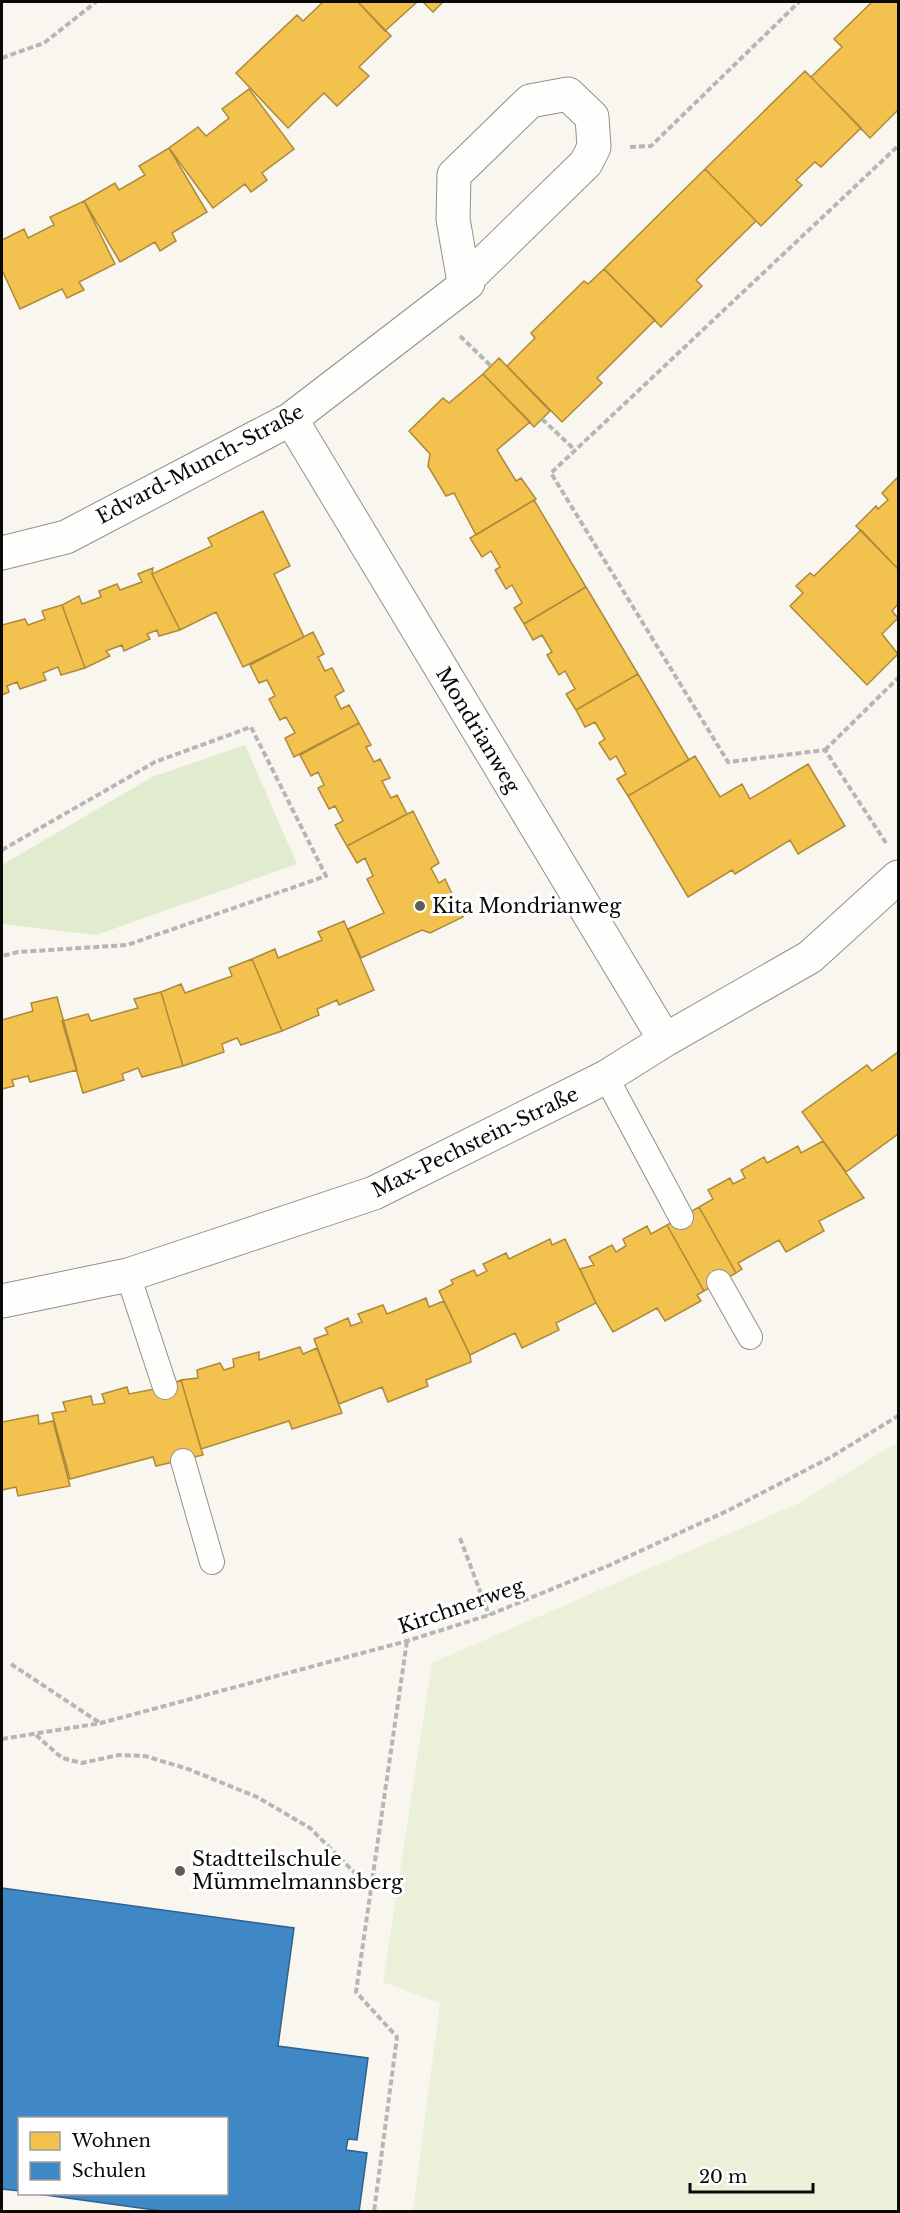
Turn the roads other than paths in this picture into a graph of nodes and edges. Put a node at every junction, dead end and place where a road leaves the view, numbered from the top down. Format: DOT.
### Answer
graph roads {
  1 [pos="464,282"];
  2 [pos="291,419"];
  3 [pos="2,553"];
  4 [pos="898,877"];
  5 [pos="664,1040"];
  6 [pos="606,1077"];
  7 [pos="681,1217"];
  8 [pos="128,1275"];
  9 [pos="719,1282"];
  10 [pos="2,1301"];
  11 [pos="750,1337"];
  12 [pos="165,1387"];
  13 [pos="183,1461"];
  14 [pos="212,1562"];
  1 -- 1 [label="street, Edvard-Munch-Straße"];
  1 -- 2 [label="street, Edvard-Munch-Straße"];
  2 -- 3 [label="street, Edvard-Munch-Straße"];
  2 -- 5 [label="street, Mondrianweg"];
  4 -- 5 [label="street, Max-Pechstein-Straße"];
  5 -- 6 [label="street, Max-Pechstein-Straße"];
  6 -- 7 [label="lane"];
  6 -- 8 [label="street, Max-Pechstein-Straße"];
  8 -- 10 [label="street, Max-Pechstein-Straße"];
  8 -- 12 [label="lane"];
  9 -- 11 [label="lane"];
  13 -- 14 [label="lane"];
}
